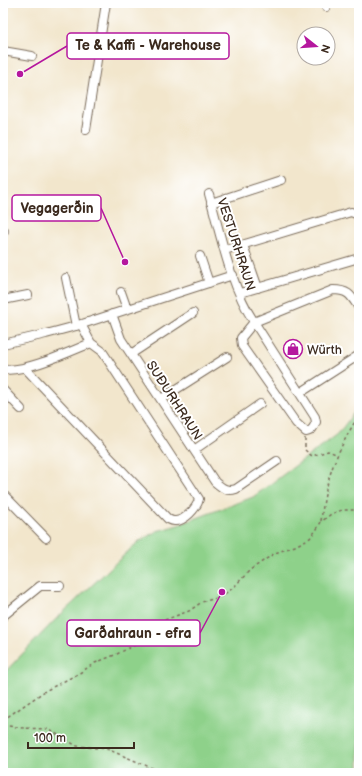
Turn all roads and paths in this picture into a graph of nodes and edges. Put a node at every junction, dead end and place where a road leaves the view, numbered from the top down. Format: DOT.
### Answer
graph roads {
  1 [pos="106,3"];
  2 [pos="3,51"];
  3 [pos="32,56"];
  4 [pos="86,130"];
  5 [pos="281,180"];
  6 [pos="359,217"];
  7 [pos="243,245"];
  8 [pos="225,250"];
  9 [pos="200,256"];
  10 [pos="359,258"];
  11 [pos="233,275"];
  12 [pos="66,278"];
  13 [pos="209,282"];
  14 [pos="258,288"];
  15 [pos="121,292"];
  16 [pos="28,295"];
  17 [pos="241,297"];
  18 [pos="3,300"];
  19 [pos="359,308"];
  20 [pos="127,309"];
  21 [pos="193,313"];
  22 [pos="112,314"];
  23 [pos="254,322"];
  24 [pos="79,325"];
  25 [pos="91,343"];
  26 [pos="3,344"];
  27 [pos="131,354"];
  28 [pos="359,355"];
  29 [pos="227,357"];
  30 [pos="25,368"];
  31 [pos="3,369"];
  32 [pos="3,390"];
  33 [pos="300,393"];
  34 [pos="160,399"];
  35 [pos="260,404"];
  36 [pos="21,409"];
  37 [pos="359,415"];
  38 [pos="306,432"];
  39 [pos="194,450"];
  40 [pos="337,454"];
  41 [pos="277,462"];
  42 [pos="3,494"];
  43 [pos="359,506"];
  44 [pos="321,522"];
  45 [pos="46,538"];
  46 [pos="60,586"];
  47 [pos="3,616"];
  48 [pos="3,720"];
  49 [pos="3,725"];
  50 [pos="164,773"];
  1 -- 4 [label="street"];
  2 -- 3 [label="street"];
  5 -- 8 [label="street, VESTURHRAUN"];
  6 -- 7 [label="street"];
  7 -- 8 [label="street"];
  7 -- 14 [label="street"];
  8 -- 11 [label="street, VESTURHRAUN"];
  9 -- 13 [label="street"];
  10 -- 14 [label="street"];
  11 -- 13 [label="street"];
  11 -- 17 [label="street, VESTURHRAUN"];
  12 -- 24 [label="street"];
  13 -- 20 [label="street"];
  14 -- 17 [label="street"];
  15 -- 20 [label="street"];
  16 -- 18 [label="street"];
  17 -- 23 [label="street, VESTURHRAUN"];
  19 -- 23 [label="street"];
  20 -- 22 [label="street"];
  21 -- 27 [label="street"];
  22 -- 24 [label="street"];
  22 -- 27 [label="street, SUÐURHRAUN"];
  23 -- 33 [label="street, VESTURHRAUN"];
  23 -- 38 [label="street"];
  24 -- 25 [label="street"];
  24 -- 26 [label="street"];
  25 -- 30 [label="street"];
  25 -- 30 [label="street"];
  27 -- 34 [label="street, SUÐURHRAUN"];
  28 -- 33 [label="street"];
  29 -- 34 [label="street"];
  30 -- 31 [label="street"];
  32 -- 36 [label="street"];
  33 -- 38 [label="street, VESTURHRAUN"];
  34 -- 39 [label="street, SUÐURHRAUN"];
  35 -- 39 [label="street"];
  37 -- 40 [label="path"];
  38 -- 40 [label="path"];
  39 -- 41 [label="street, SUÐURHRAUN"];
  40 -- 44 [label="path"];
  42 -- 45 [label="street"];
  43 -- 44 [label="path"];
  44 -- 48 [label="path"];
  46 -- 47 [label="street"];
  49 -- 50 [label="path"];
}
